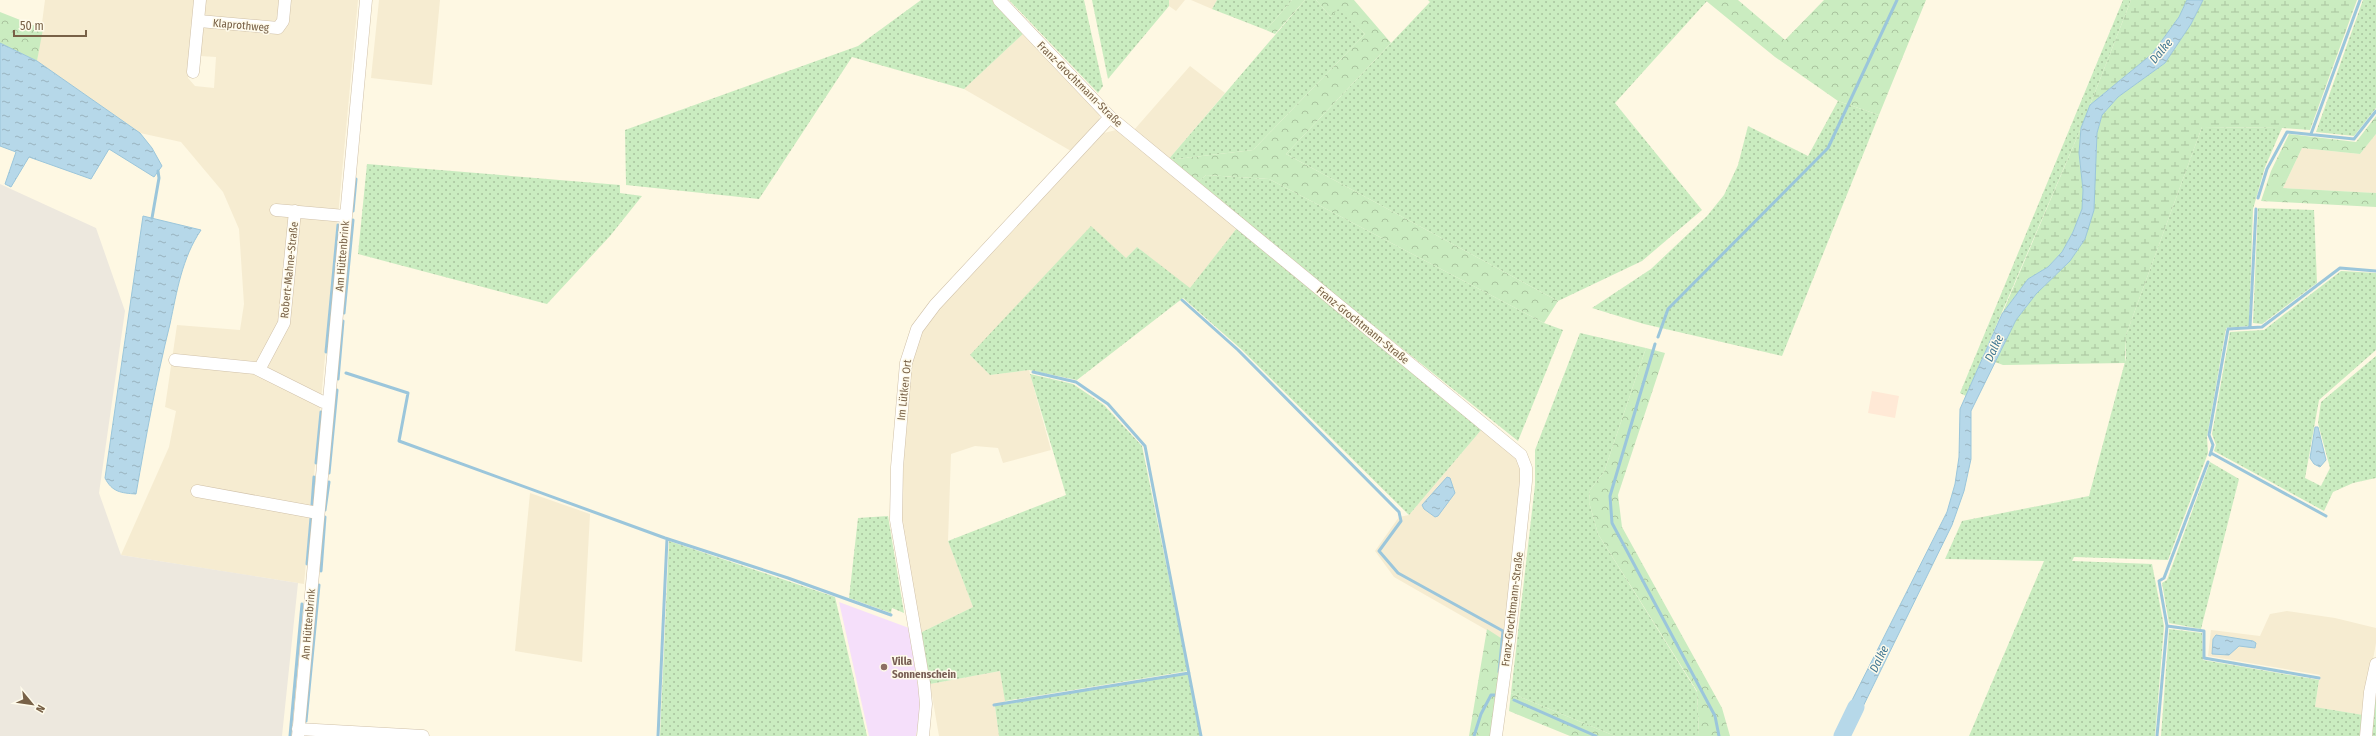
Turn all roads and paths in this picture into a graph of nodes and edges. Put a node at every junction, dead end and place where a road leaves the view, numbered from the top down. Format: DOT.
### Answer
graph roads {
  1 [pos="200,0"];
  2 [pos="285,0"];
  3 [pos="366,0"];
  4 [pos="999,0"];
  5 [pos="199,21"];
  6 [pos="193,72"];
  7 [pos="1110,117"];
  8 [pos="276,210"];
  9 [pos="295,211"];
  10 [pos="345,216"];
  11 [pos="175,360"];
  12 [pos="259,370"];
  13 [pos="328,402"];
  14 [pos="197,491"];
  15 [pos="318,513"];
  16 [pos="2376,664"];
  17 [pos="298,732"];
  18 [pos="423,736"];
  19 [pos="923,736"];
  20 [pos="1496,736"];
  21 [pos="2366,736"];
  1 -- 5 [label="street"];
  2 -- 5 [label="street, Klaprothweg"];
  3 -- 10 [label="street, Am Hüttenbrink"];
  4 -- 7 [label="street, Franz-Grochtmann-Straße"];
  5 -- 6 [label="street"];
  7 -- 19 [label="street, Im Lütken Ort"];
  7 -- 20 [label="street, Franz-Grochtmann-Straße"];
  8 -- 9 [label="street, Robert-Mahne-Straße"];
  9 -- 10 [label="street, Robert-Mahne-Straße"];
  9 -- 12 [label="street, Robert-Mahne-Straße"];
  10 -- 13 [label="street, Am Hüttenbrink"];
  11 -- 12 [label="street"];
  12 -- 13 [label="street"];
  13 -- 15 [label="street, Am Hüttenbrink"];
  14 -- 15 [label="street"];
  15 -- 17 [label="street, Am Hüttenbrink"];
  16 -- 21 [label="street"];
  17 -- 18 [label="street"];
}
